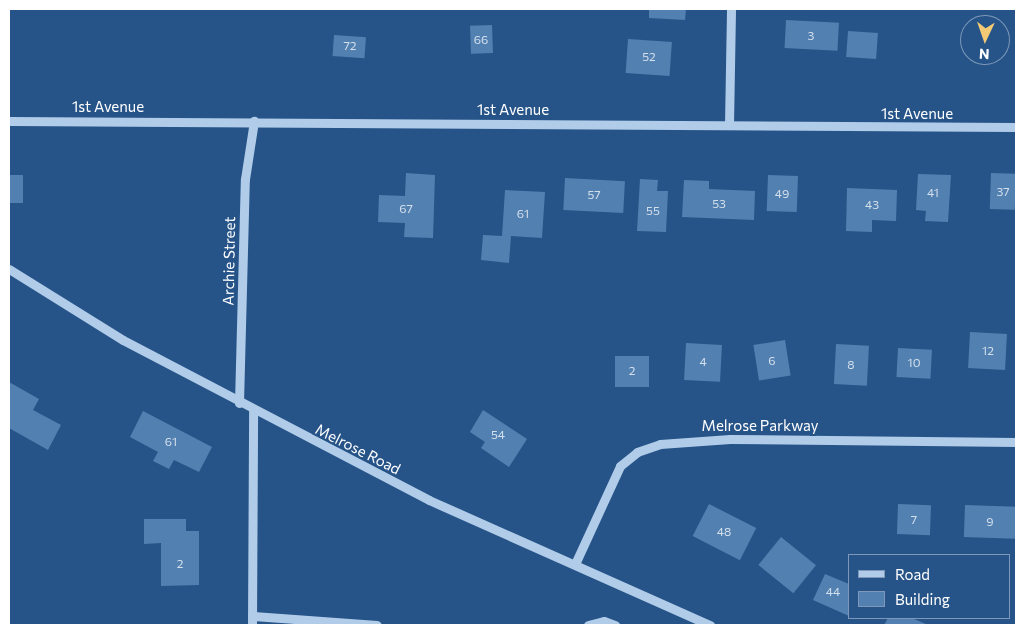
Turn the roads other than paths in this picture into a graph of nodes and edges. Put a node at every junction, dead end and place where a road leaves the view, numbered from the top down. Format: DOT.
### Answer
graph roads {
  1 [pos="732,9"];
  2 [pos="9,121"];
  3 [pos="254,121"];
  4 [pos="729,125"];
  5 [pos="1016,127"];
  6 [pos="9,269"];
  7 [pos="239,402"];
  8 [pos="253,411"];
  9 [pos="1016,442"];
  10 [pos="574,564"];
  11 [pos="252,621"];
  12 [pos="377,625"];
  13 [pos="588,625"];
  14 [pos="614,625"];
  15 [pos="710,625"];
  1 -- 4 [label="street"];
  2 -- 3 [label="street, 1st Avenue"];
  3 -- 4 [label="street, 1st Avenue"];
  3 -- 7 [label="street, Archie Street"];
  4 -- 5 [label="street, 1st Avenue"];
  6 -- 7 [label="street, Melrose Road"];
  7 -- 8 [label="street, Melrose Road"];
  8 -- 10 [label="street, Melrose Road"];
  8 -- 11 [label="street"];
  9 -- 10 [label="street, Melrose Parkway"];
  10 -- 15 [label="street, Melrose Road"];
  11 -- 12 [label="street"];
  13 -- 14 [label="street"];
}
